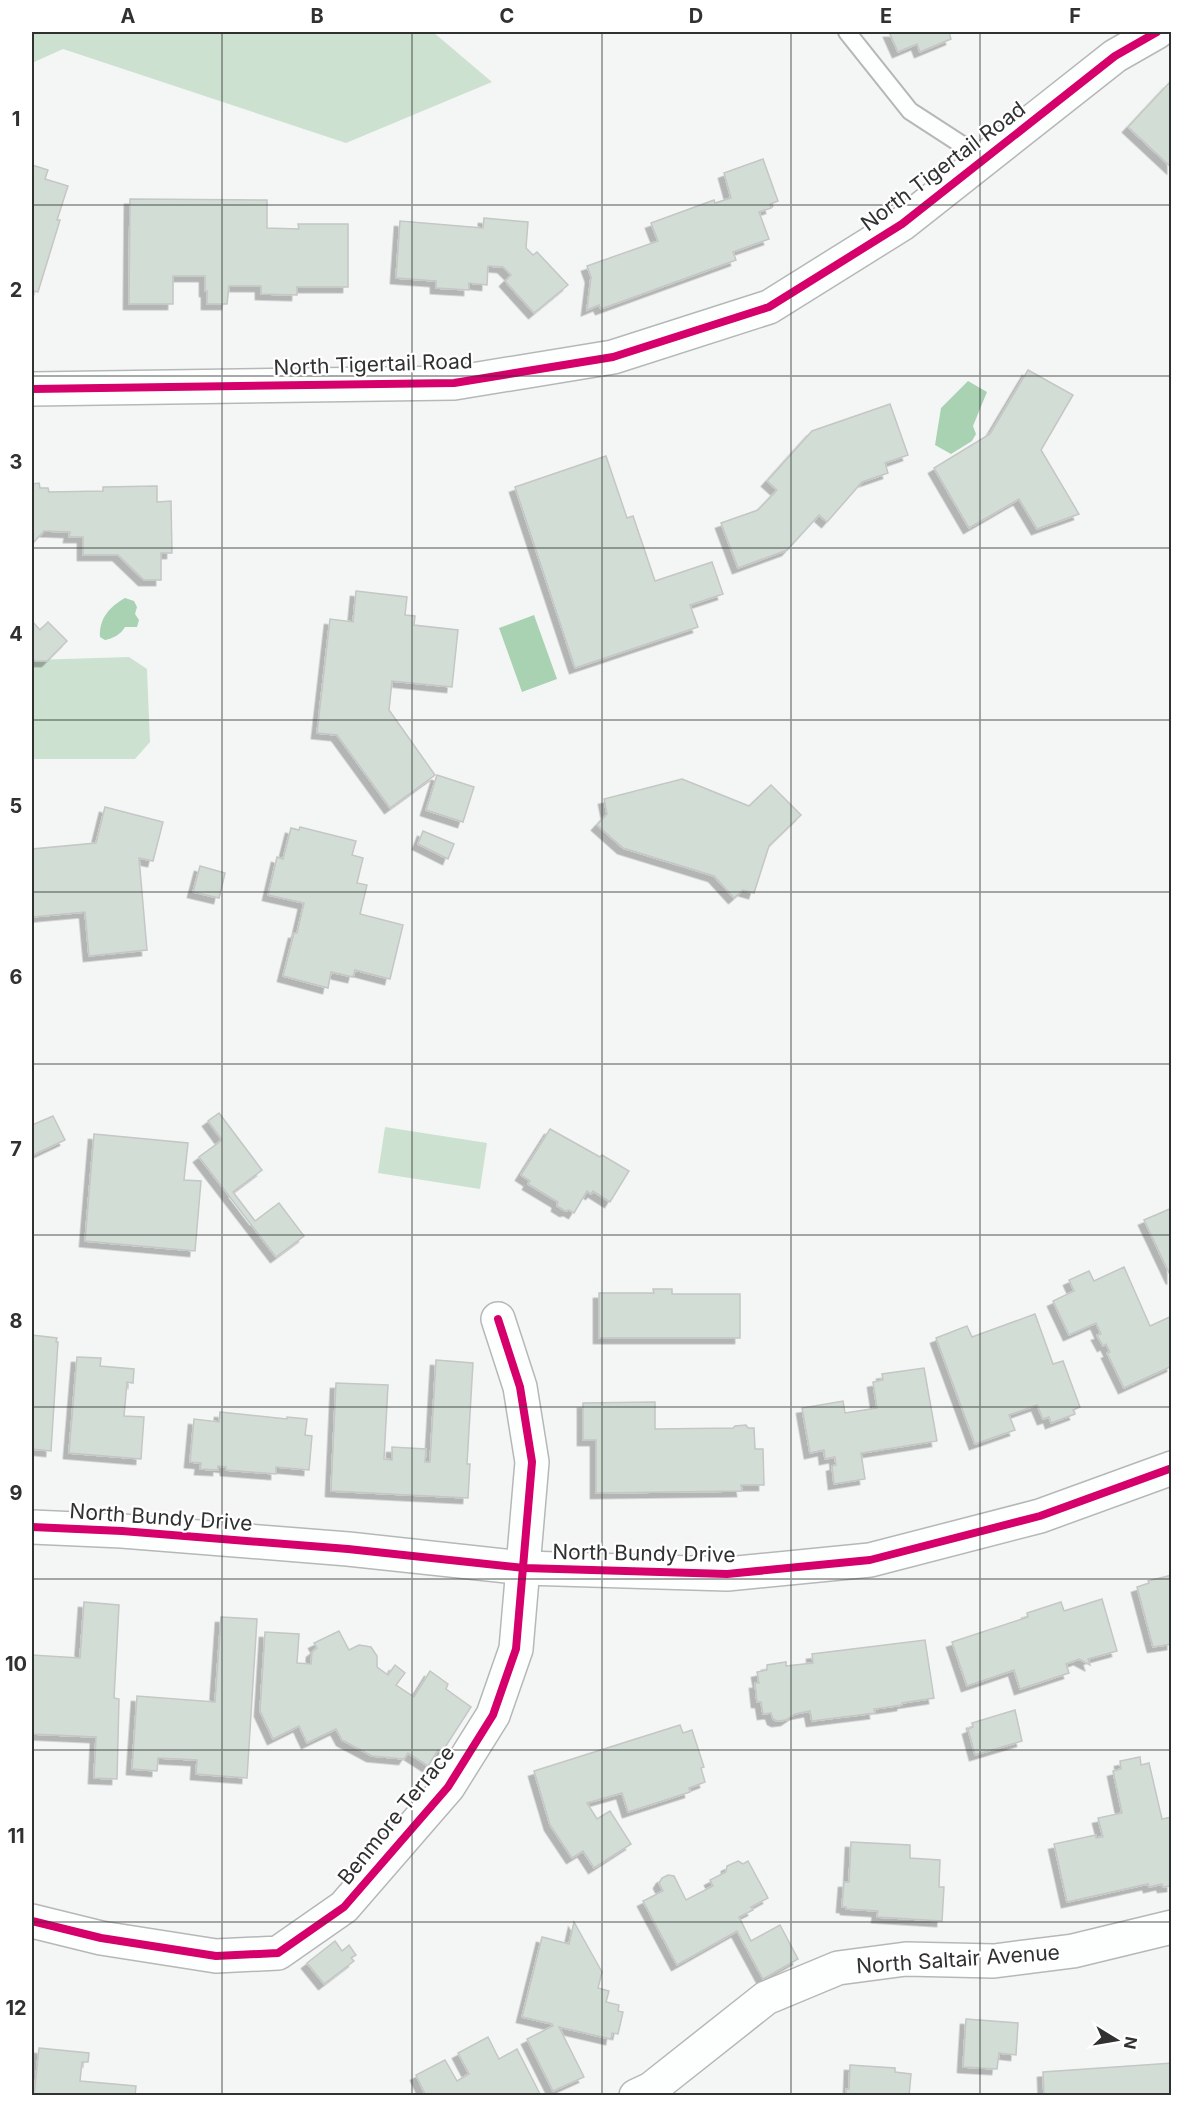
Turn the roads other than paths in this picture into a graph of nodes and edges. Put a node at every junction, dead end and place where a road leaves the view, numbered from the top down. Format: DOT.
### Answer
graph roads {
  1 [pos="847,32"];
  2 [pos="1157,32"];
  3 [pos="984,159"];
  4 [pos="32,389"];
  5 [pos="498,1319"];
  6 [pos="1172,1468"];
  7 [pos="32,1527"];
  8 [pos="524,1568"];
  9 [pos="32,1921"];
  10 [pos="1172,1928"];
  11 [pos="647,2093"];
  1 -- 3 [label="lane"];
  2 -- 3 [label="street, North Tigertail Road"];
  3 -- 4 [label="street, North Tigertail Road"];
  5 -- 8 [label="street, Benmore Terrace"];
  6 -- 8 [label="street, North Bundy Drive"];
  7 -- 8 [label="street, North Bundy Drive"];
  8 -- 9 [label="street, Benmore Terrace"];
  10 -- 11 [label="street, North Saltair Avenue"];
}
